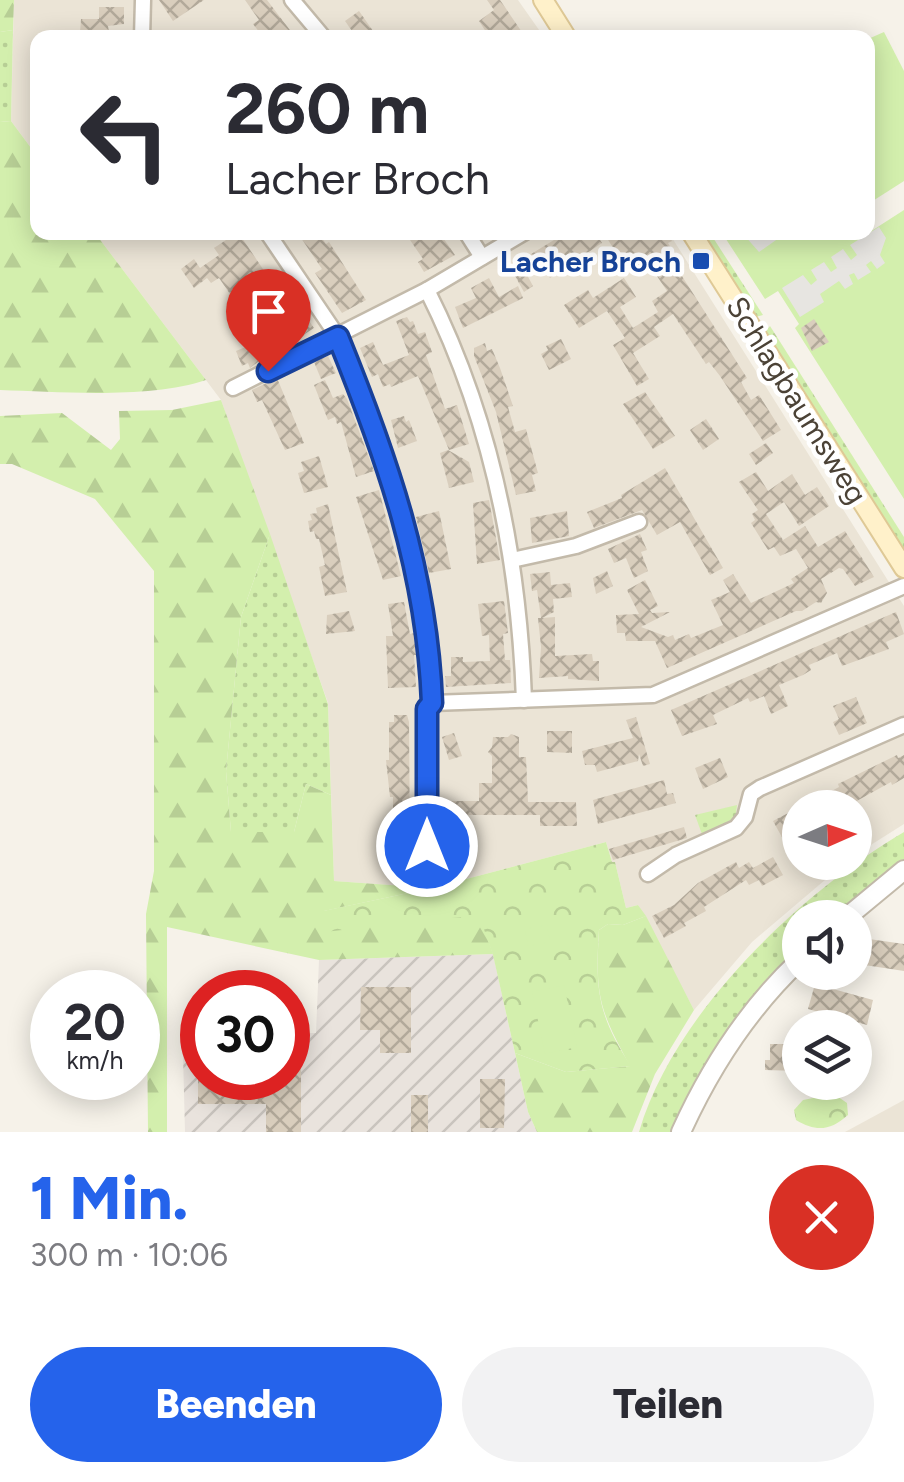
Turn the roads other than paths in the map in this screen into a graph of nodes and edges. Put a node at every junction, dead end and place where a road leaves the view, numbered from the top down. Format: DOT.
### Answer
graph roads {
  1 [pos="143,0"];
  2 [pos="292,0"];
  3 [pos="542,0"];
  4 [pos="142,30"];
  5 [pos="317,30"];
  6 [pos="561,30"];
  7 [pos="272,240"];
  8 [pos="471,240"];
  9 [pos="511,240"];
  10 [pos="695,240"];
  11 [pos="482,257"];
  12 [pos="427,290"];
  13 [pos="338,337"];
  14 [pos="232,388"];
  15 [pos="640,522"];
  16 [pos="512,560"];
  17 [pos="904,568"];
  18 [pos="904,586"];
  19 [pos="524,700"];
  20 [pos="432,703"];
  21 [pos="904,725"];
  22 [pos="427,846"];
  23 [pos="904,870"];
  24 [pos="648,874"];
  25 [pos="868,900"];
  26 [pos="782,976"];
  27 [pos="681,1132"];
  1 -- 4 [label="street"];
  2 -- 5 [label="street"];
  3 -- 6 [label="main road"];
  7 -- 13 [label="street"];
  8 -- 11 [label="street"];
  9 -- 11 [label="street"];
  10 -- 17 [label="main road, Schlagbaumsweg"];
  11 -- 12 [label="street"];
  12 -- 13 [label="street"];
  12 -- 16 [label="street"];
  13 -- 14 [label="street"];
  13 -- 20 [label="street"];
  15 -- 16 [label="street"];
  16 -- 19 [label="street"];
  18 -- 19 [label="street"];
  19 -- 20 [label="street"];
  20 -- 22 [label="street"];
  21 -- 24 [label="street"];
  23 -- 25 [label="street"];
  26 -- 27 [label="street"];
}
